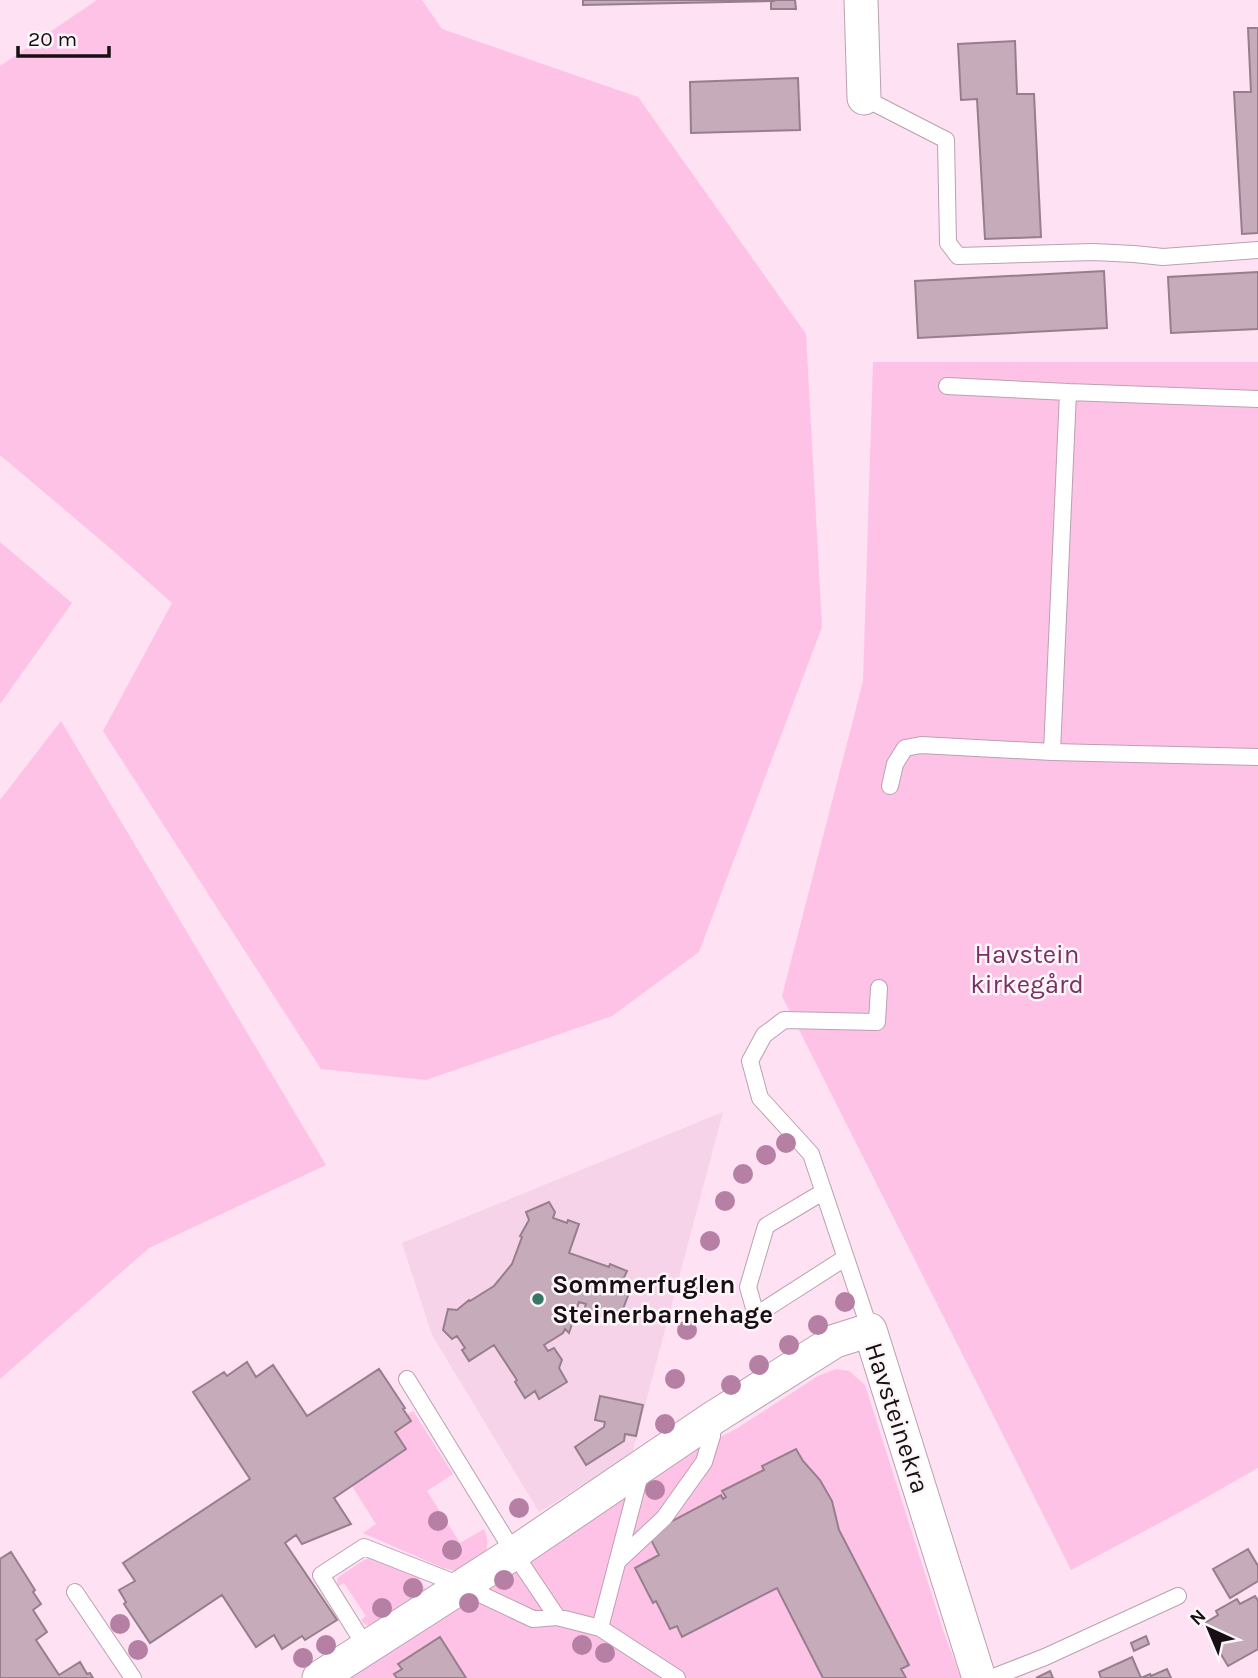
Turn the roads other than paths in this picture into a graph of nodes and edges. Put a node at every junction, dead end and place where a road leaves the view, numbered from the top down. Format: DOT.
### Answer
graph roads {
  1 [pos="862,0"];
  2 [pos="864,99"];
  3 [pos="1258,250"];
  4 [pos="947,386"];
  5 [pos="1068,392"];
  6 [pos="1258,399"];
  7 [pos="1052,752"];
  8 [pos="1258,757"];
  9 [pos="890,786"];
  10 [pos="879,988"];
  11 [pos="823,1192"];
  12 [pos="845,1258"];
  13 [pos="870,1330"];
  14 [pos="407,1380"];
  15 [pos="713,1418"];
  16 [pos="643,1465"];
  17 [pos="514,1553"];
  18 [pos="617,1562"];
  19 [pos="463,1586"];
  20 [pos="75,1591"];
  21 [pos="1178,1596"];
  22 [pos="557,1617"];
  23 [pos="600,1628"];
  24 [pos="366,1647"];
  25 [pos="133,1678"];
  26 [pos="319,1678"];
  27 [pos="677,1678"];
  28 [pos="979,1678"];
  29 [pos="991,1678"];
  1 -- 2 [label="street"];
  2 -- 3 [label="lane"];
  4 -- 5 [label="lane"];
  5 -- 6 [label="lane"];
  5 -- 7 [label="lane"];
  7 -- 8 [label="lane"];
  7 -- 9 [label="lane"];
  10 -- 11 [label="lane"];
  11 -- 12 [label="lane"];
  11 -- 12 [label="lane"];
  12 -- 13 [label="lane"];
  13 -- 15 [label="street, Havsteinekra"];
  13 -- 28 [label="street, Havsteinekra"];
  14 -- 17 [label="lane"];
  15 -- 16 [label="street, Havsteinekra"];
  15 -- 18 [label="lane"];
  16 -- 17 [label="street, Havsteinekra"];
  16 -- 18 [label="lane"];
  17 -- 19 [label="street, Havsteinekra"];
  17 -- 22 [label="lane"];
  18 -- 23 [label="lane"];
  19 -- 22 [label="lane"];
  19 -- 24 [label="street, Havsteinekra"];
  19 -- 24 [label="lane"];
  20 -- 25 [label="lane"];
  21 -- 29 [label="lane"];
  22 -- 23 [label="lane"];
  23 -- 27 [label="lane"];
  24 -- 26 [label="street, Havsteinekra"];
}
